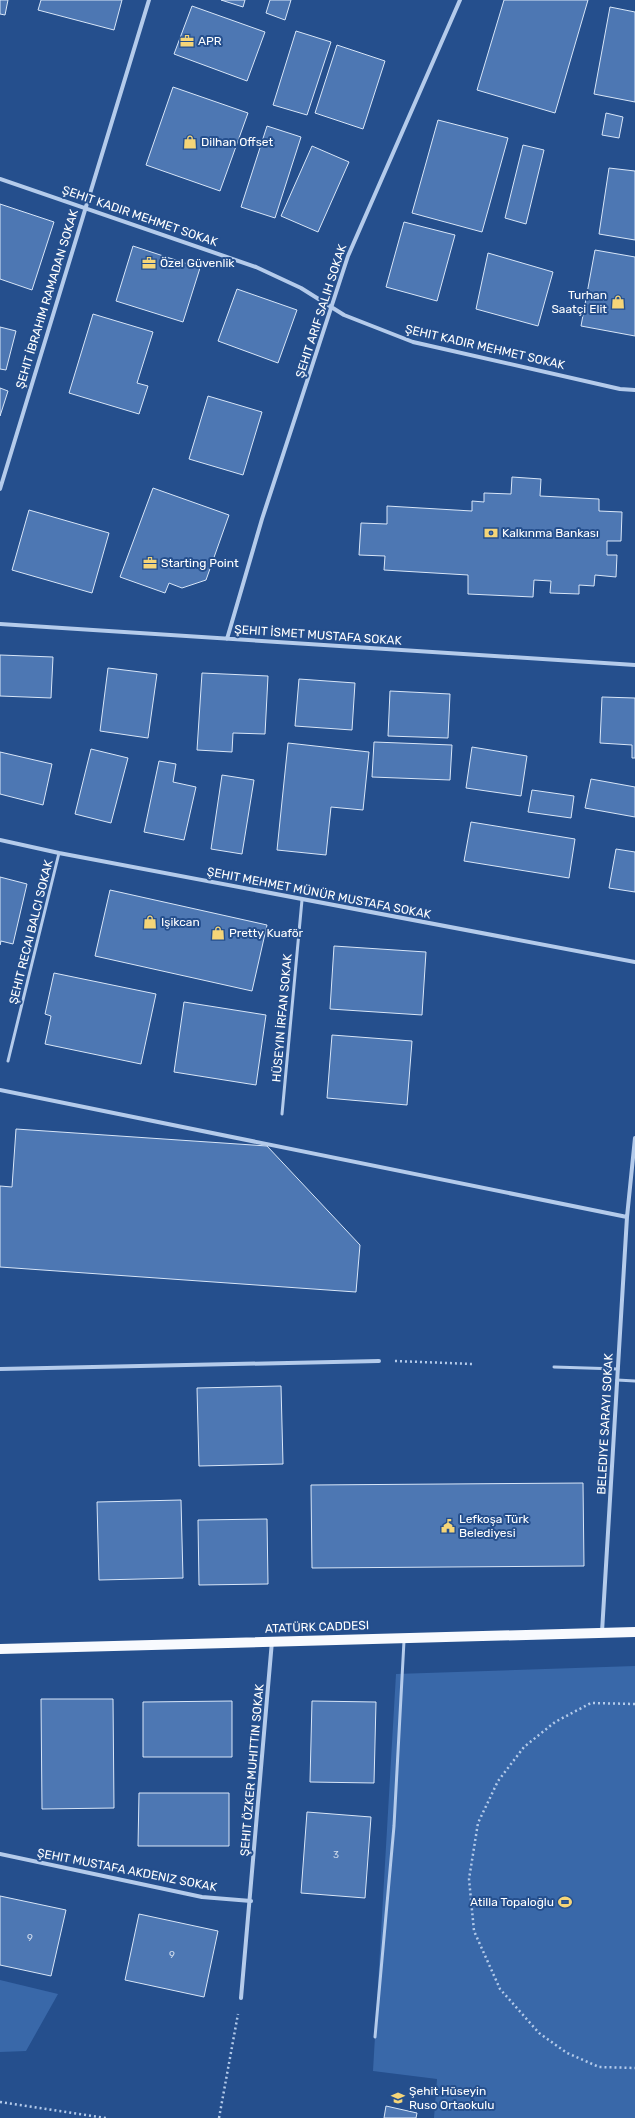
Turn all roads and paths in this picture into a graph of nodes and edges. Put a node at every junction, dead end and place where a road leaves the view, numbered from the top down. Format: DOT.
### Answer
graph roads {
  1 [pos="149,0"];
  2 [pos="460,0"];
  3 [pos="0,178"];
  4 [pos="85,208"];
  5 [pos="331,306"];
  6 [pos="635,390"];
  7 [pos="0,489"];
  8 [pos="0,624"];
  9 [pos="227,639"];
  10 [pos="635,665"];
  11 [pos="0,840"];
  12 [pos="59,854"];
  13 [pos="302,900"];
  14 [pos="635,962"];
  15 [pos="8,1061"];
  16 [pos="0,1090"];
  17 [pos="282,1114"];
  18 [pos="635,1138"];
  19 [pos="627,1217"];
  20 [pos="379,1361"];
  21 [pos="473,1364"];
  22 [pos="554,1367"];
  23 [pos="0,1369"];
  24 [pos="618,1369"];
  25 [pos="617,1380"];
  26 [pos="635,1381"];
  27 [pos="602,1632"];
  28 [pos="635,1632"];
  29 [pos="404,1637"];
  30 [pos="272,1641"];
  31 [pos="0,1649"];
  32 [pos="635,1704"];
  33 [pos="0,1854"];
  34 [pos="251,1901"];
  35 [pos="241,1998"];
  36 [pos="375,2037"];
  37 [pos="635,2068"];
  38 [pos="0,2102"];
  39 [pos="106,2118"];
  40 [pos="219,2118"];
  1 -- 4 [label="street, ŞEHIT İBRAHIM RAMADAN SOKAK"];
  2 -- 5 [label="street, ŞEHIT ARIF SALIH SOKAK"];
  3 -- 4 [label="street, ŞEHIT KADIR MEHMET SOKAK"];
  4 -- 5 [label="street, ŞEHIT KADIR MEHMET SOKAK"];
  4 -- 7 [label="street, ŞEHIT İBRAHIM RAMADAN SOKAK"];
  5 -- 6 [label="street, ŞEHIT KADIR MEHMET SOKAK"];
  5 -- 9 [label="street, ŞEHIT ARIF SALIH SOKAK"];
  8 -- 9 [label="street, ŞEHIT İSMET MUSTAFA SOKAK"];
  9 -- 10 [label="street, ŞEHIT İSMET MUSTAFA SOKAK"];
  11 -- 12 [label="street, ŞEHIT MEHMET MÜNÜR MUSTAFA SOKAK"];
  12 -- 13 [label="street, ŞEHIT MEHMET MÜNÜR MUSTAFA SOKAK"];
  12 -- 15 [label="lane"];
  13 -- 14 [label="street, ŞEHIT MEHMET MÜNÜR MUSTAFA SOKAK"];
  13 -- 17 [label="lane, HÜSEYIN İRFAN SOKAK"];
  16 -- 19 [label="street"];
  18 -- 19 [label="street"];
  19 -- 24 [label="street"];
  20 -- 21 [label="path"];
  20 -- 23 [label="street"];
  22 -- 24 [label="lane"];
  24 -- 25 [label="street"];
  25 -- 26 [label="lane"];
  25 -- 27 [label="street"];
  27 -- 28 [label="main road, ATATÜRK CADDESI"];
  27 -- 29 [label="main road, ATATÜRK CADDESI"];
  29 -- 30 [label="main road, ATATÜRK CADDESI"];
  29 -- 36 [label="lane"];
  30 -- 31 [label="main road, ATATÜRK CADDESI"];
  30 -- 34 [label="street, ŞEHIT ÖZKER MUHITTIN SOKAK"];
  32 -- 37 [label="path"];
  33 -- 34 [label="street, ŞEHIT MUSTAFA AKDENIZ SOKAK"];
  34 -- 35 [label="street, ŞEHIT ÖZKER MUHITTIN SOKAK"];
  35 -- 40 [label="path"];
  38 -- 39 [label="path"];
}
